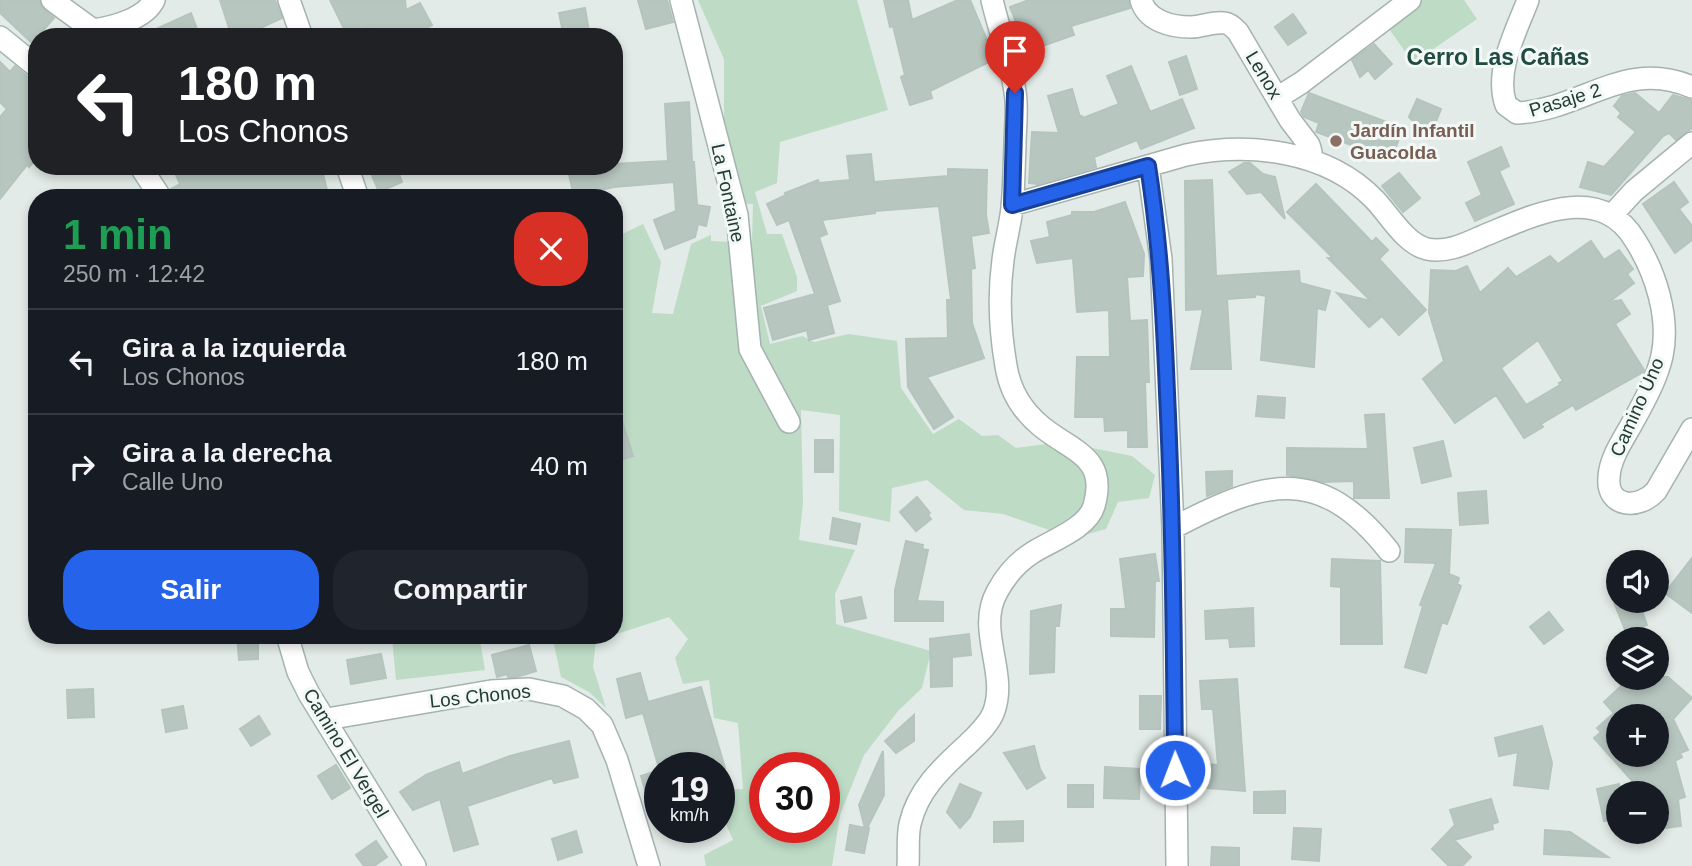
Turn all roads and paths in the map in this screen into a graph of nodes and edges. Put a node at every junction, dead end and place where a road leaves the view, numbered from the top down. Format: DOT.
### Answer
graph roads {
  1 [pos="51,0"];
  2 [pos="153,0"];
  3 [pos="289,0"];
  4 [pos="681,0"];
  5 [pos="992,0"];
  6 [pos="1141,0"];
  7 [pos="1410,0"];
  8 [pos="1528,0"];
  9 [pos="90,28"];
  10 [pos="111,28"];
  11 [pos="293,28"];
  12 [pos="0,37"];
  13 [pos="28,59"];
  14 [pos="1692,87"];
  15 [pos="1277,98"];
  16 [pos="1692,143"];
  17 [pos="1310,160"];
  18 [pos="1148,166"];
  19 [pos="1012,205"];
  20 [pos="1612,215"];
  21 [pos="789,422"];
  22 [pos="1692,429"];
  23 [pos="1173,528"];
  24 [pos="1389,551"];
  25 [pos="290,644"];
  26 [pos="327,719"];
  27 [pos="415,866"];
  28 [pos="649,866"];
  29 [pos="908,866"];
  30 [pos="1177,866"];
  1 -- 9 [label="street"];
  2 -- 10 [label="street"];
  3 -- 11 [label="street"];
  4 -- 21 [label="street, La Fontaine"];
  5 -- 19 [label="street"];
  6 -- 15 [label="street, Lenox"];
  7 -- 15 [label="street"];
  8 -- 14 [label="street, Pasaje 2"];
  12 -- 13 [label="street"];
  15 -- 17 [label="street, Lenox"];
  16 -- 20 [label="street"];
  17 -- 18 [label="street"];
  17 -- 20 [label="street"];
  18 -- 19 [label="street"];
  18 -- 23 [label="street"];
  19 -- 29 [label="street"];
  20 -- 22 [label="street, Camino Uno"];
  23 -- 24 [label="street"];
  23 -- 30 [label="street"];
  25 -- 26 [label="street, Camino El Vergel"];
  26 -- 27 [label="street, Camino El Vergel"];
  26 -- 28 [label="street, Los Chonos"];
}
